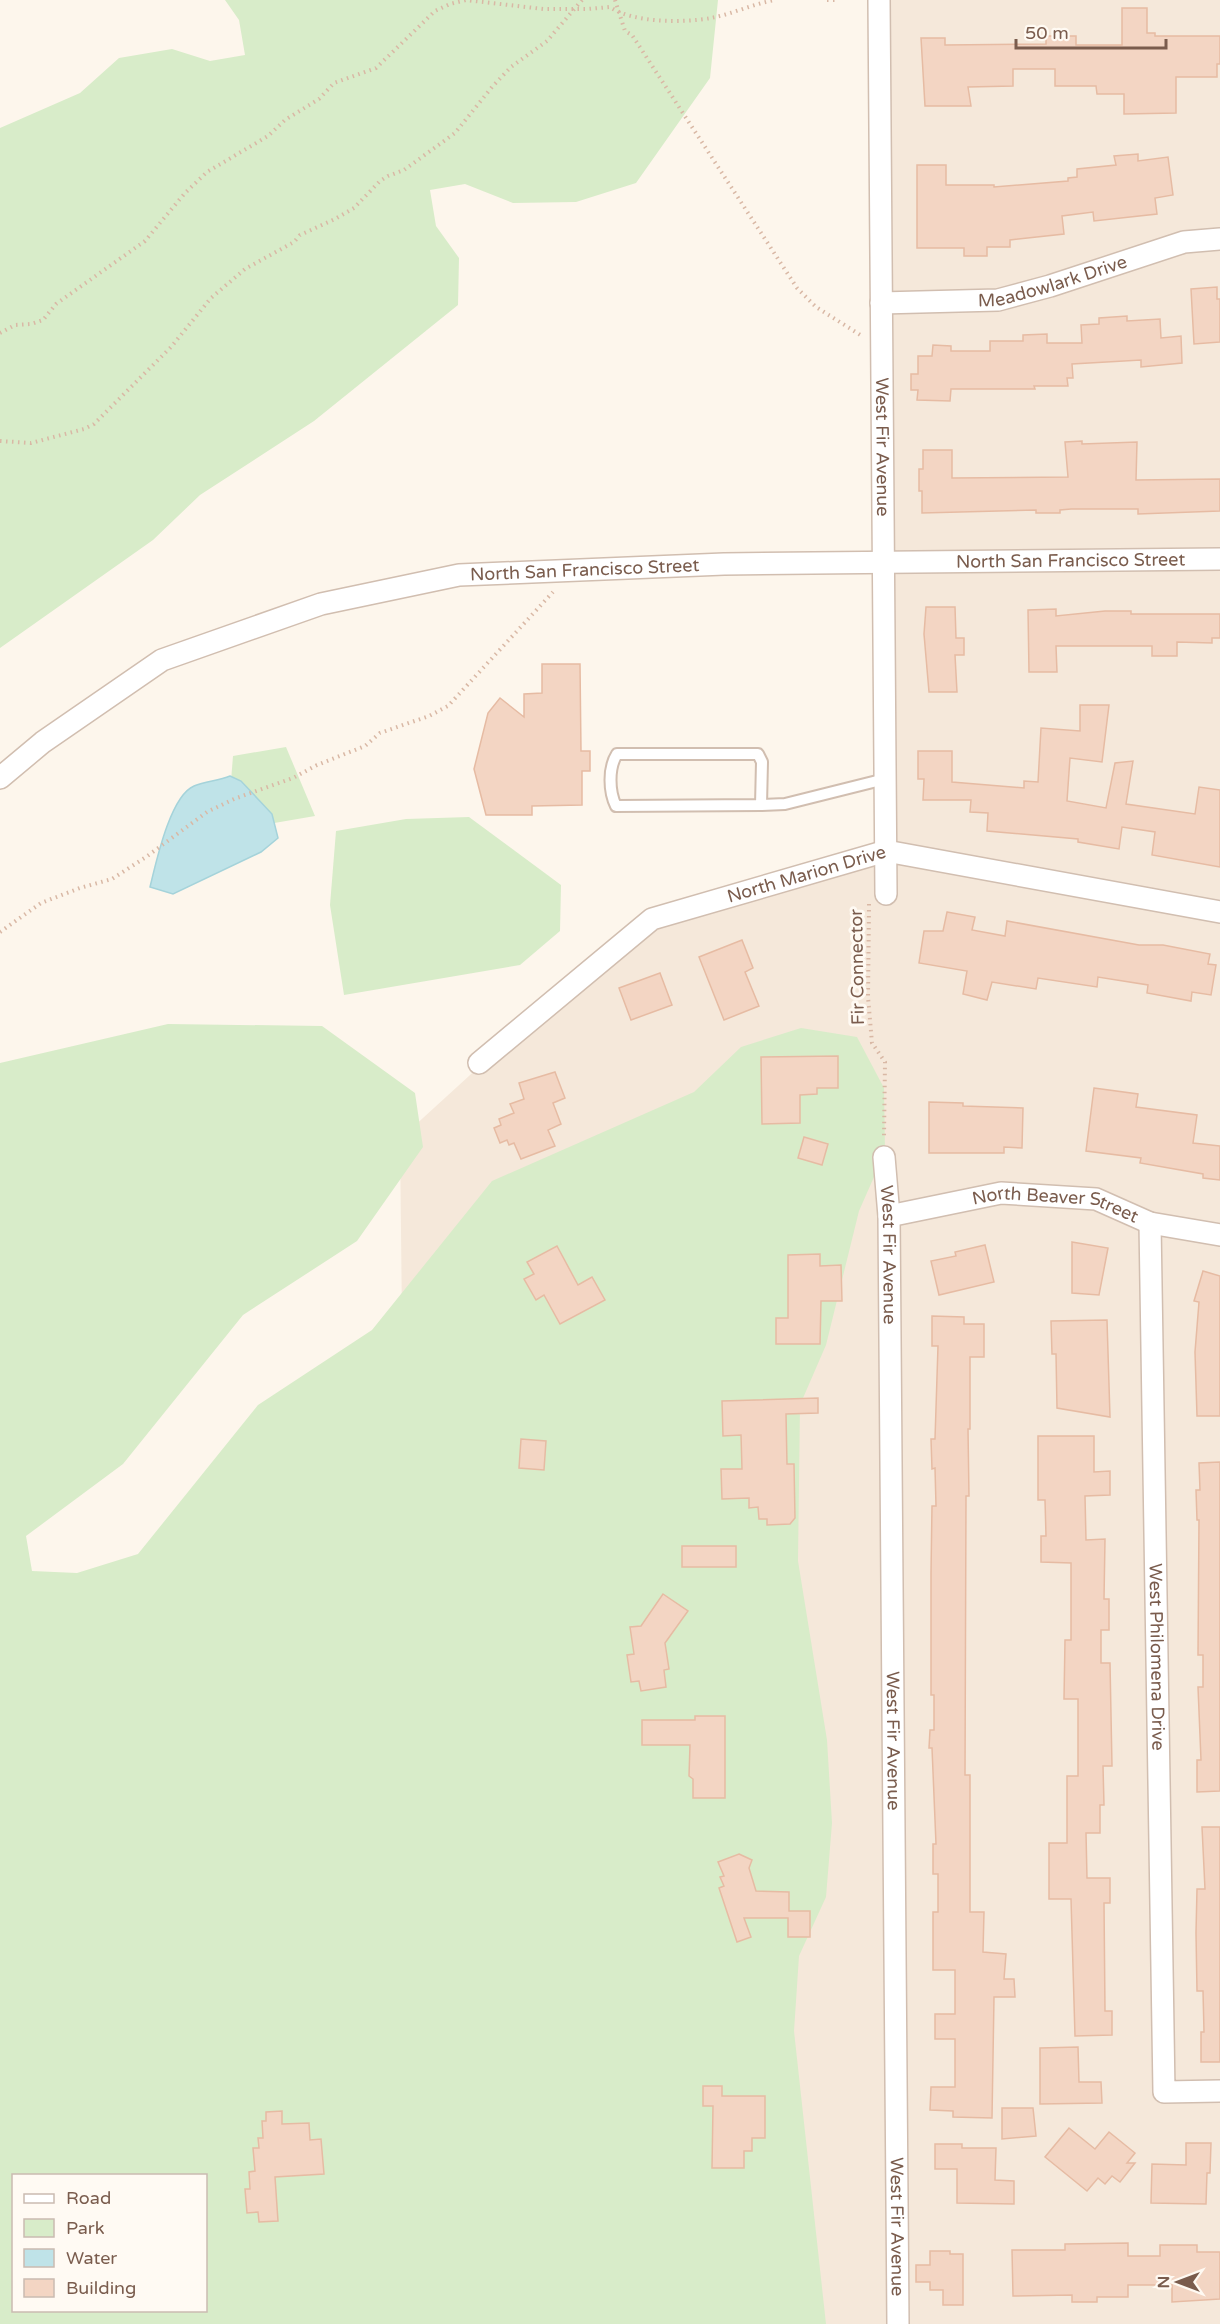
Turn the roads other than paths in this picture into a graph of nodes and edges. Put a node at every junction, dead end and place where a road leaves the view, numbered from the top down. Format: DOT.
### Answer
graph roads {
  1 [pos="879,0"];
  2 [pos="1220,239"];
  3 [pos="881,303"];
  4 [pos="1220,559"];
  5 [pos="883,563"];
  6 [pos="0,778"];
  7 [pos="885,780"];
  8 [pos="761,805"];
  9 [pos="886,851"];
  10 [pos="886,894"];
  11 [pos="1220,912"];
  12 [pos="479,1063"];
  13 [pos="884,1157"];
  14 [pos="889,1216"];
  15 [pos="1150,1222"];
  16 [pos="1220,1235"];
  17 [pos="1220,2091"];
  18 [pos="898,2324"];
  1 -- 3 [label="street, West Fir Avenue"];
  2 -- 3 [label="street, Meadowlark Drive"];
  3 -- 5 [label="street, West Fir Avenue"];
  4 -- 5 [label="street, North San Francisco Street"];
  5 -- 6 [label="street, North San Francisco Street"];
  5 -- 7 [label="street, West Fir Avenue"];
  7 -- 8 [label="lane"];
  7 -- 9 [label="street, West Fir Avenue"];
  8 -- 8 [label="lane"];
  9 -- 10 [label="street, West Fir Avenue"];
  9 -- 11 [label="street, North Marion Drive"];
  9 -- 12 [label="street, North Marion Drive"];
  13 -- 14 [label="street, West Fir Avenue"];
  14 -- 15 [label="street, North Beaver Street"];
  14 -- 18 [label="street, West Fir Avenue"];
  15 -- 16 [label="street, North Beaver Street"];
  15 -- 17 [label="street, West Philomena Drive"];
}
